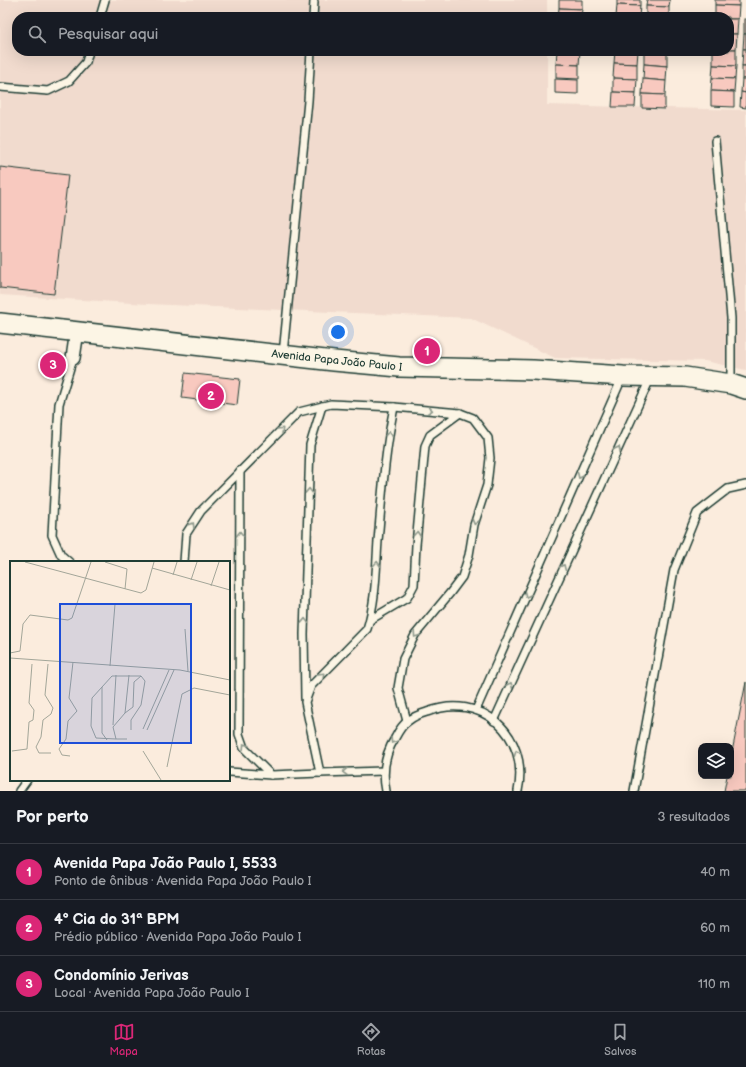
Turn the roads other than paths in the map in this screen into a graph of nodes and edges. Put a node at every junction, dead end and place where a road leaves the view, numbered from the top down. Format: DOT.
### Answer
graph roads {
  1 [pos="105,0"];
  2 [pos="314,2"];
  3 [pos="101,12"];
  4 [pos="313,12"];
  5 [pos="88,56"];
  6 [pos="311,56"];
  7 [pos="0,87"];
  8 [pos="716,141"];
  9 [pos="0,323"];
  10 [pos="77,331"];
  11 [pos="283,355"];
  12 [pos="73,358"];
  13 [pos="623,376"];
  14 [pos="651,376"];
  15 [pos="739,386"];
  16 [pos="322,406"];
  17 [pos="394,407"];
  18 [pos="460,413"];
  19 [pos="240,471"];
  20 [pos="746,485"];
  21 [pos="68,561"];
  22 [pos="184,561"];
  23 [pos="370,620"];
  24 [pos="305,702"];
  25 [pos="476,710"];
  26 [pos="494,721"];
  27 [pos="407,722"];
  28 [pos="384,771"];
  29 [pos="230,772"];
  30 [pos="320,773"];
  31 [pos="271,775"];
  32 [pos="26,781"];
  33 [pos="19,791"];
  34 [pos="386,791"];
  35 [pos="518,791"];
  36 [pos="634,791"];
  1 -- 3 [label="lane"];
  2 -- 4 [label="lane"];
  5 -- 7 [label="lane"];
  6 -- 11 [label="lane"];
  8 -- 15 [label="lane"];
  9 -- 10 [label="main road, Avenida Papa João Paulo I"];
  10 -- 11 [label="main road, Avenida Papa João Paulo I"];
  10 -- 12 [label="street"];
  11 -- 13 [label="main road, Avenida Papa João Paulo I"];
  12 -- 21 [label="lane"];
  13 -- 14 [label="main road, Avenida Papa João Paulo I"];
  13 -- 25 [label="lane, one-way"];
  14 -- 15 [label="main road, Avenida Papa João Paulo I"];
  26 -- 14 [label="lane, one-way"];
  16 -- 17 [label="lane"];
  19 -- 16 [label="lane, one-way"];
  24 -- 16 [label="lane, one-way"];
  17 -- 18 [label="lane, one-way"];
  23 -- 17 [label="lane, one-way"];
  23 -- 18 [label="lane, one-way"];
  18 -- 27 [label="lane, one-way"];
  22 -- 19 [label="lane, one-way"];
  31 -- 19 [label="lane, one-way"];
  20 -- 36 [label="lane"];
  24 -- 23 [label="lane, one-way"];
  24 -- 30 [label="lane"];
  25 -- 26 [label="lane"];
  25 -- 27 [label="lane"];
  35 -- 26 [label="lane, one-way"];
  27 -- 28 [label="lane, one-way"];
  28 -- 30 [label="lane, one-way"];
  28 -- 34 [label="lane"];
  29 -- 31 [label="lane"];
  30 -- 31 [label="lane"];
  32 -- 33 [label="lane"];
}
